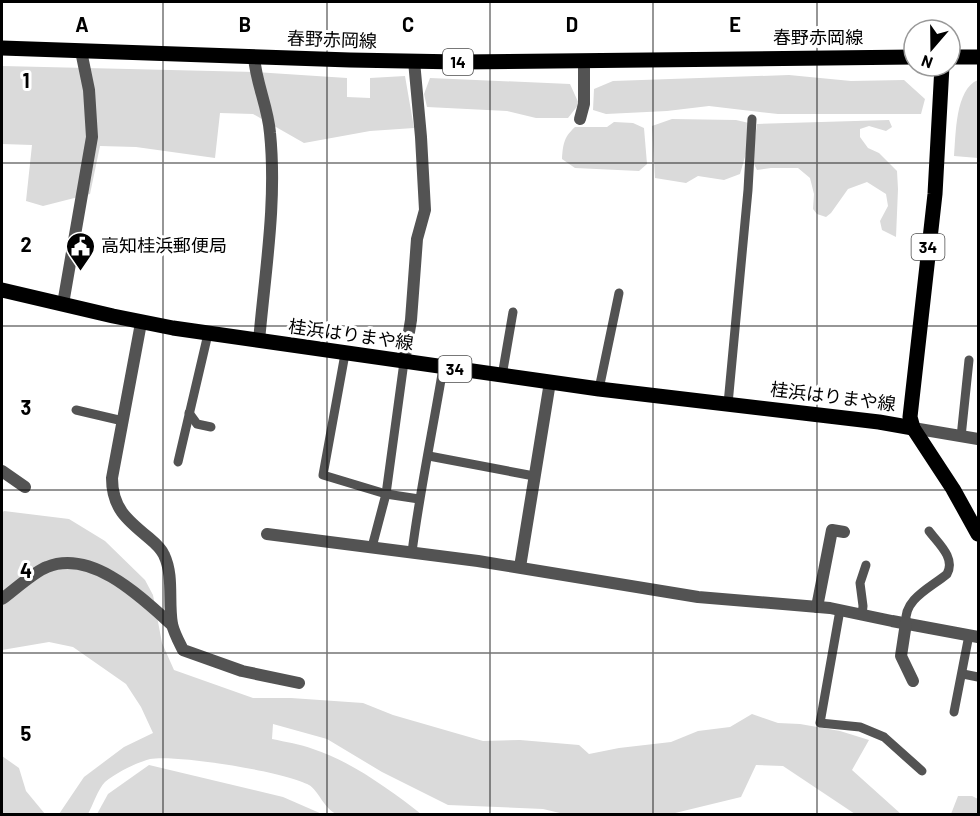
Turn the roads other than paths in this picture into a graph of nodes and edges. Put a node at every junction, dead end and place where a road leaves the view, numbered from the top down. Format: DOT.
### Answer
graph roads {
  1 [pos="2,48"];
  2 [pos="81,51"];
  3 [pos="254,57"];
  4 [pos="902,57"];
  5 [pos="962,57"];
  6 [pos="978,57"];
  7 [pos="584,60"];
  8 [pos="414,61"];
  9 [pos="941,78"];
  10 [pos="752,118"];
  11 [pos="580,119"];
  12 [pos="2,290"];
  13 [pos="619,293"];
  14 [pos="63,304"];
  15 [pos="513,312"];
  16 [pos="141,323"];
  17 [pos="208,334"];
  18 [pos="259,341"];
  19 [pos="345,354"];
  20 [pos="969,360"];
  21 [pos="404,362"];
  22 [pos="443,368"];
  23 [pos="502,376"];
  24 [pos="550,382"];
  25 [pos="599,389"];
  26 [pos="728,404"];
  27 [pos="76,410"];
  28 [pos="189,413"];
  29 [pos="123,420"];
  30 [pos="211,427"];
  31 [pos="913,428"];
  32 [pos="961,437"];
  33 [pos="978,439"];
  34 [pos="429,456"];
  35 [pos="178,462"];
  36 [pos="2,471"];
  37 [pos="534,476"];
  38 [pos="25,487"];
  39 [pos="386,494"];
  40 [pos="418,500"];
  41 [pos="929,531"];
  42 [pos="844,532"];
  43 [pos="267,534"];
  44 [pos="978,534"];
  45 [pos="372,547"];
  46 [pos="412,552"];
  47 [pos="866,565"];
  48 [pos="520,567"];
  49 [pos="2,599"];
  50 [pos="817,607"];
  51 [pos="840,610"];
  52 [pos="862,615"];
  53 [pos="906,623"];
  54 [pos="172,625"];
  55 [pos="974,636"];
  56 [pos="963,674"];
  57 [pos="978,677"];
  58 [pos="913,681"];
  59 [pos="299,683"];
  60 [pos="954,712"];
  61 [pos="922,771"];
  1 -- 2 [label="main road, 春野赤岡線 / 14"];
  2 -- 3 [label="main road, 春野赤岡線 / 14"];
  2 -- 14 [label="street"];
  3 -- 8 [label="main road, 春野赤岡線 / 14"];
  3 -- 18 [label="street"];
  4 -- 7 [label="main road, 春野赤岡線 / 14"];
  5 -- 6 [label="main road"];
  7 -- 8 [label="main road, 春野赤岡線 / 14"];
  7 -- 11 [label="street"];
  8 -- 21 [label="street"];
  9 -- 31 [label="main road, 桂浜はりまや線 / 34"];
  10 -- 26 [label="lane"];
  12 -- 14 [label="main road, 桂浜はりまや線 / 34"];
  13 -- 25 [label="lane"];
  14 -- 16 [label="main road, 桂浜はりまや線 / 34"];
  15 -- 23 [label="lane"];
  16 -- 17 [label="main road, 桂浜はりまや線 / 34"];
  16 -- 29 [label="street"];
  17 -- 18 [label="main road, 桂浜はりまや線 / 34"];
  17 -- 28 [label="lane"];
  18 -- 19 [label="main road, 桂浜はりまや線 / 34"];
  19 -- 21 [label="main road, 桂浜はりまや線 / 34"];
  19 -- 39 [label="lane"];
  20 -- 32 [label="lane"];
  21 -- 22 [label="main road, 桂浜はりまや線 / 34"];
  21 -- 39 [label="lane"];
  22 -- 23 [label="main road, 桂浜はりまや線 / 34"];
  22 -- 34 [label="lane"];
  23 -- 24 [label="main road, 桂浜はりまや線 / 34"];
  24 -- 25 [label="main road, 桂浜はりまや線 / 34"];
  24 -- 37 [label="street"];
  25 -- 26 [label="main road, 桂浜はりまや線 / 34"];
  26 -- 31 [label="main road, 桂浜はりまや線 / 34"];
  27 -- 29 [label="lane"];
  28 -- 30 [label="lane"];
  28 -- 35 [label="lane"];
  29 -- 54 [label="street"];
  31 -- 32 [label="street"];
  31 -- 44 [label="main road, 桂浜はりまや線 / 34"];
  32 -- 33 [label="street"];
  34 -- 37 [label="lane"];
  34 -- 40 [label="lane"];
  36 -- 38 [label="street"];
  37 -- 48 [label="street"];
  39 -- 40 [label="lane"];
  39 -- 45 [label="lane"];
  40 -- 46 [label="lane"];
  41 -- 53 [label="lane"];
  42 -- 50 [label="street"];
  43 -- 45 [label="street"];
  45 -- 46 [label="street"];
  46 -- 48 [label="street"];
  47 -- 52 [label="lane"];
  48 -- 50 [label="street"];
  49 -- 54 [label="street"];
  50 -- 51 [label="street"];
  51 -- 52 [label="street"];
  51 -- 61 [label="lane"];
  52 -- 53 [label="street"];
  53 -- 55 [label="street"];
  53 -- 58 [label="street"];
  54 -- 59 [label="street"];
  55 -- 56 [label="lane"];
  56 -- 57 [label="lane"];
  56 -- 60 [label="lane"];
}
